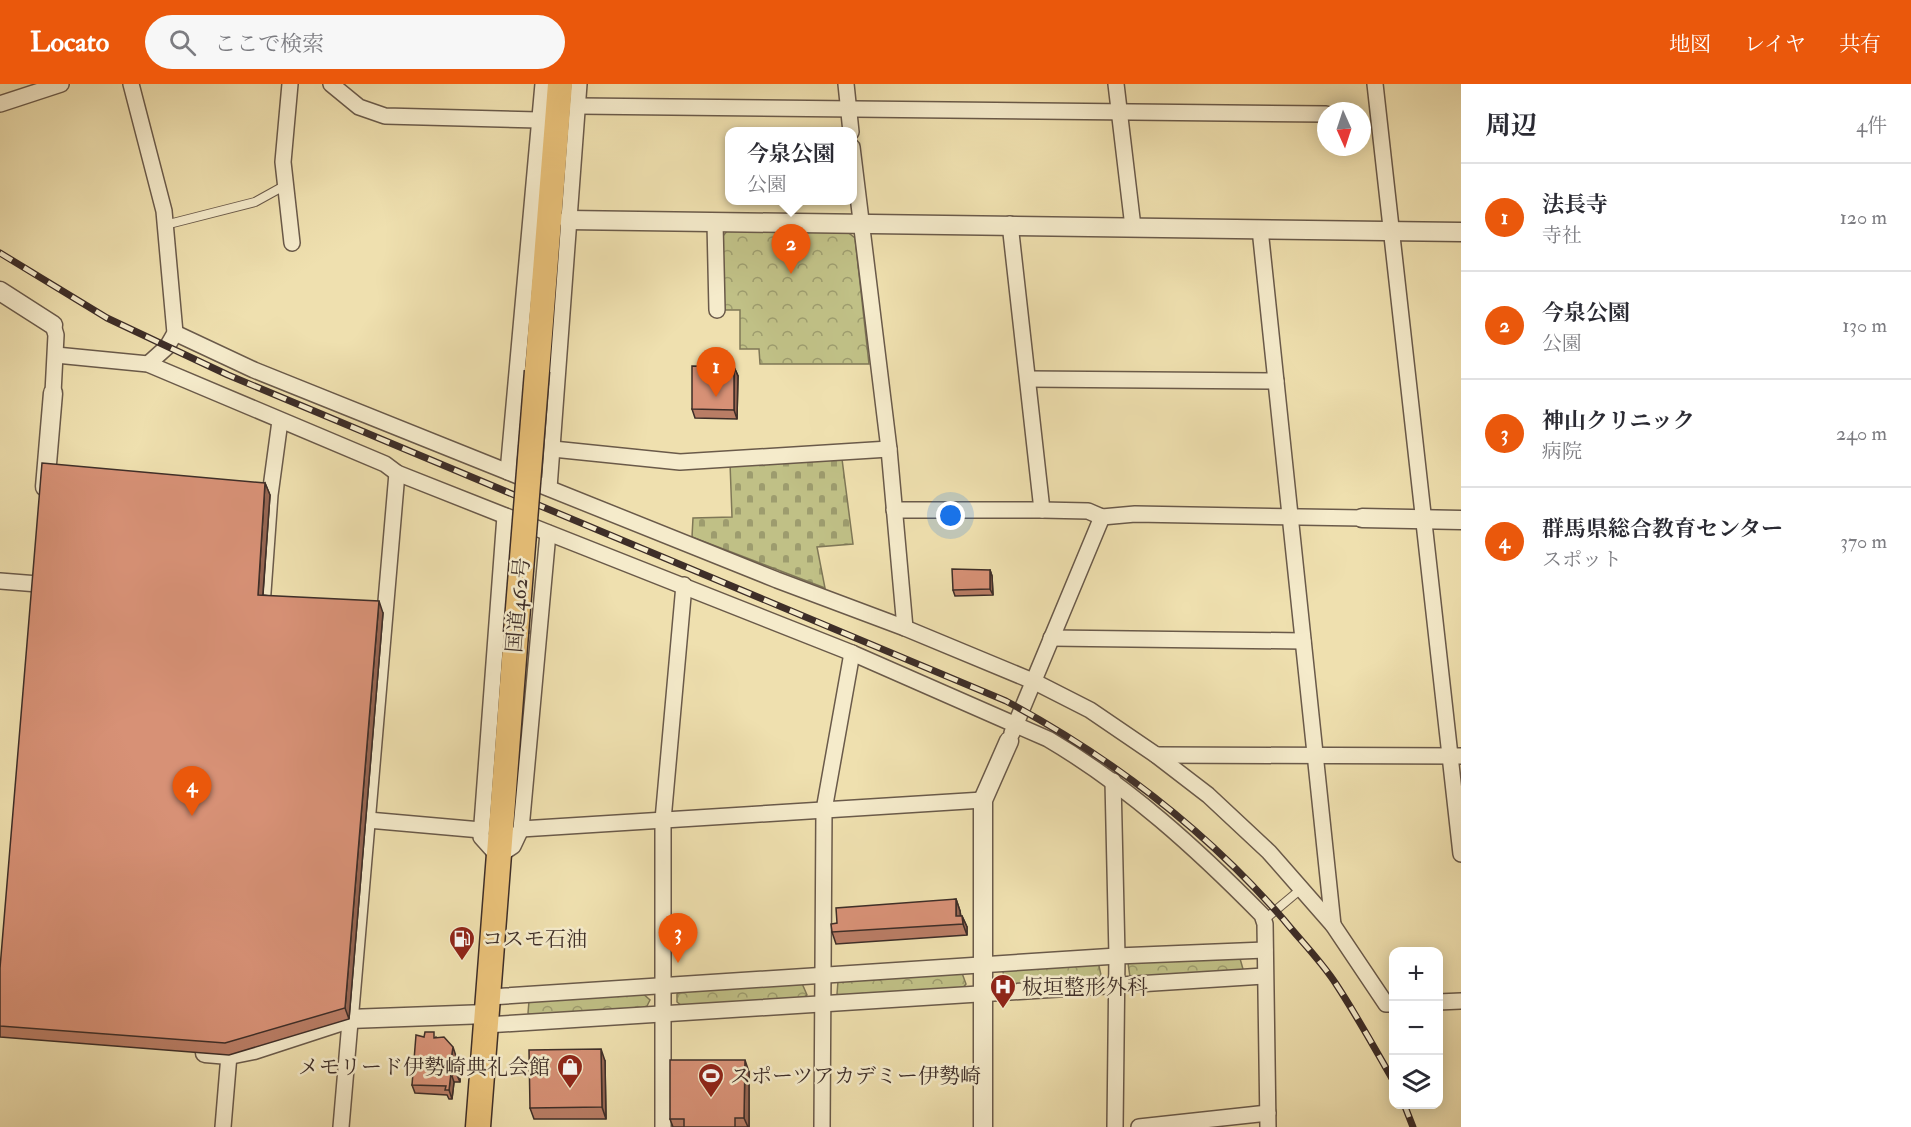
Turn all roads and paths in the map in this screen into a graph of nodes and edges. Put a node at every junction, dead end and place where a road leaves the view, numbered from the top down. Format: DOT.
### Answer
graph roads {
  1 [pos="61,84"];
  2 [pos="131,84"];
  3 [pos="290,84"];
  4 [pos="331,84"];
  5 [pos="543,84"];
  6 [pos="560,84"];
  7 [pos="579,84"];
  8 [pos="846,84"];
  9 [pos="1116,84"];
  10 [pos="1375,84"];
  11 [pos="0,104"];
  12 [pos="579,106"];
  13 [pos="848,109"];
  14 [pos="1119,112"];
  15 [pos="1317,114"];
  16 [pos="1371,115"];
  17 [pos="1378,115"];
  18 [pos="538,120"];
  19 [pos="850,127"];
  20 [pos="284,186"];
  21 [pos="857,189"];
  22 [pos="568,220"];
  23 [pos="715,223"];
  24 [pos="861,223"];
  25 [pos="1010,224"];
  26 [pos="165,225"];
  27 [pos="1133,227"];
  28 [pos="1260,229"];
  29 [pos="1391,230"];
  30 [pos="1461,232"];
  31 [pos="292,243"];
  32 [pos="0,291"];
  33 [pos="717,310"];
  34 [pos="53,325"];
  35 [pos="175,333"];
  36 [pos="56,355"];
  37 [pos="148,364"];
  38 [pos="1028,379"];
  39 [pos="1276,381"];
  40 [pos="53,393"];
  41 [pos="280,421"];
  42 [pos="553,449"];
  43 [pos="889,449"];
  44 [pos="508,472"];
  45 [pos="397,473"];
  46 [pos="549,488"];
  47 [pos="44,508"];
  48 [pos="894,510"];
  49 [pos="1042,510"];
  50 [pos="505,516"];
  51 [pos="1102,517"];
  52 [pos="1291,518"];
  53 [pos="1362,518"];
  54 [pos="1424,519"];
  55 [pos="1461,520"];
  56 [pos="548,533"];
  57 [pos="39,562"];
  58 [pos="0,581"];
  59 [pos="38,584"];
  60 [pos="684,585"];
  61 [pos="36,608"];
  62 [pos="284,608"];
  63 [pos="905,628"];
  64 [pos="1051,638"];
  65 [pos="1303,641"];
  66 [pos="852,653"];
  67 [pos="1035,682"];
  68 [pos="1012,733"];
  69 [pos="1156,754"];
  70 [pos="1316,756"];
  71 [pos="1456,756"];
  72 [pos="1113,781"];
  73 [pos="983,800"];
  74 [pos="824,810"];
  75 [pos="368,820"];
  76 [pos="663,820"];
  77 [pos="521,829"];
  78 [pos="481,830"];
  79 [pos="1461,854"];
  80 [pos="498,856"];
  81 [pos="1301,889"];
  82 [pos="1264,920"];
  83 [pos="1333,925"];
  84 [pos="1265,950"];
  85 [pos="1117,956"];
  86 [pos="983,966"];
  87 [pos="822,975"];
  88 [pos="1264,976"];
  89 [pos="663,985"];
  90 [pos="1116,987"];
  91 [pos="984,995"];
  92 [pos="1461,1001"];
  93 [pos="1443,1002"];
  94 [pos="1389,1004"];
  95 [pos="821,1005"];
  96 [pos="488,1012"];
  97 [pos="663,1012"];
  98 [pos="349,1019"];
  99 [pos="183,1052"];
  100 [pos="229,1055"];
  101 [pos="1268,1120"];
  102 [pos="223,1127"];
  103 [pos="341,1127"];
  104 [pos="478,1127"];
  105 [pos="663,1127"];
  106 [pos="822,1127"];
  107 [pos="984,1127"];
  108 [pos="1115,1127"];
  109 [pos="1139,1127"];
  1 -- 11 [label="street"];
  2 -- 26 [label="street"];
  3 -- 20 [label="street"];
  4 -- 18 [label="street"];
  5 -- 18 [label="street"];
  6 -- 80 [label="highway, 国道462号, bridge"];
  7 -- 12 [label="street"];
  8 -- 13 [label="street"];
  9 -- 14 [label="street"];
  10 -- 17 [label="street"];
  12 -- 13 [label="street"];
  12 -- 22 [label="street"];
  13 -- 14 [label="street"];
  13 -- 19 [label="street"];
  14 -- 15 [label="street"];
  14 -- 27 [label="street"];
  16 -- 17 [label="street"];
  17 -- 29 [label="street"];
  18 -- 44 [label="street"];
  20 -- 26 [label="lane"];
  20 -- 31 [label="street"];
  21 -- 24 [label="street"];
  22 -- 23 [label="street"];
  22 -- 42 [label="street"];
  23 -- 24 [label="street"];
  23 -- 33 [label="street"];
  24 -- 25 [label="street"];
  24 -- 43 [label="street"];
  25 -- 27 [label="street"];
  25 -- 38 [label="street"];
  26 -- 35 [label="street"];
  27 -- 28 [label="street"];
  28 -- 29 [label="street"];
  28 -- 39 [label="street"];
  29 -- 30 [label="street"];
  29 -- 54 [label="street"];
  32 -- 34 [label="street"];
  34 -- 36 [label="street"];
  35 -- 37 [label="street"];
  35 -- 44 [label="street"];
  36 -- 37 [label="street"];
  36 -- 40 [label="street"];
  37 -- 41 [label="street"];
  38 -- 39 [label="street"];
  38 -- 49 [label="street"];
  39 -- 52 [label="street"];
  40 -- 47 [label="street"];
  41 -- 45 [label="street"];
  41 -- 62 [label="street"];
  42 -- 43 [label="street"];
  42 -- 46 [label="street"];
  43 -- 48 [label="street"];
  44 -- 46 [label="street"];
  45 -- 50 [label="street"];
  45 -- 75 [label="street"];
  46 -- 63 [label="street"];
  48 -- 49 [label="street"];
  48 -- 63 [label="street"];
  49 -- 51 [label="street"];
  50 -- 56 [label="street"];
  50 -- 78 [label="street"];
  51 -- 52 [label="street"];
  51 -- 64 [label="street"];
  52 -- 53 [label="street"];
  52 -- 65 [label="street"];
  53 -- 54 [label="street"];
  54 -- 55 [label="street"];
  54 -- 71 [label="street"];
  56 -- 60 [label="street"];
  56 -- 77 [label="street"];
  57 -- 59 [label="street"];
  58 -- 59 [label="street"];
  59 -- 61 [label="street"];
  60 -- 66 [label="street"];
  60 -- 76 [label="street"];
  63 -- 67 [label="street"];
  64 -- 65 [label="street"];
  64 -- 67 [label="street"];
  65 -- 70 [label="street"];
  66 -- 68 [label="street"];
  66 -- 74 [label="street"];
  67 -- 68 [label="street"];
  67 -- 69 [label="street"];
  68 -- 72 [label="street"];
  68 -- 73 [label="street"];
  69 -- 70 [label="street"];
  69 -- 81 [label="street"];
  70 -- 71 [label="street"];
  70 -- 83 [label="street"];
  71 -- 79 [label="street"];
  72 -- 82 [label="street"];
  72 -- 85 [label="street"];
  73 -- 74 [label="street"];
  73 -- 86 [label="street"];
  74 -- 76 [label="street"];
  74 -- 87 [label="street"];
  75 -- 78 [label="street"];
  75 -- 98 [label="street"];
  76 -- 77 [label="street"];
  76 -- 89 [label="street"];
  77 -- 80 [label="street"];
  78 -- 80 [label="street"];
  80 -- 96 [label="highway, 国道462号"];
  81 -- 82 [label="lane"];
  81 -- 83 [label="street"];
  82 -- 84 [label="street"];
  83 -- 94 [label="street"];
  84 -- 85 [label="street"];
  84 -- 88 [label="street"];
  85 -- 86 [label="street"];
  85 -- 90 [label="street"];
  86 -- 87 [label="street"];
  86 -- 91 [label="street"];
  87 -- 89 [label="street"];
  87 -- 95 [label="street"];
  88 -- 90 [label="street"];
  88 -- 101 [label="street"];
  89 -- 96 [label="street"];
  89 -- 97 [label="street"];
  90 -- 91 [label="street"];
  90 -- 108 [label="street"];
  91 -- 95 [label="street"];
  91 -- 107 [label="street"];
  92 -- 93 [label="street"];
  95 -- 97 [label="street"];
  95 -- 106 [label="street"];
  96 -- 97 [label="street"];
  96 -- 98 [label="street"];
  96 -- 104 [label="highway, 国道462号"];
  97 -- 105 [label="street"];
  98 -- 100 [label="street"];
  98 -- 103 [label="street"];
  99 -- 100 [label="street"];
  100 -- 102 [label="street"];
  101 -- 109 [label="street"];
}
